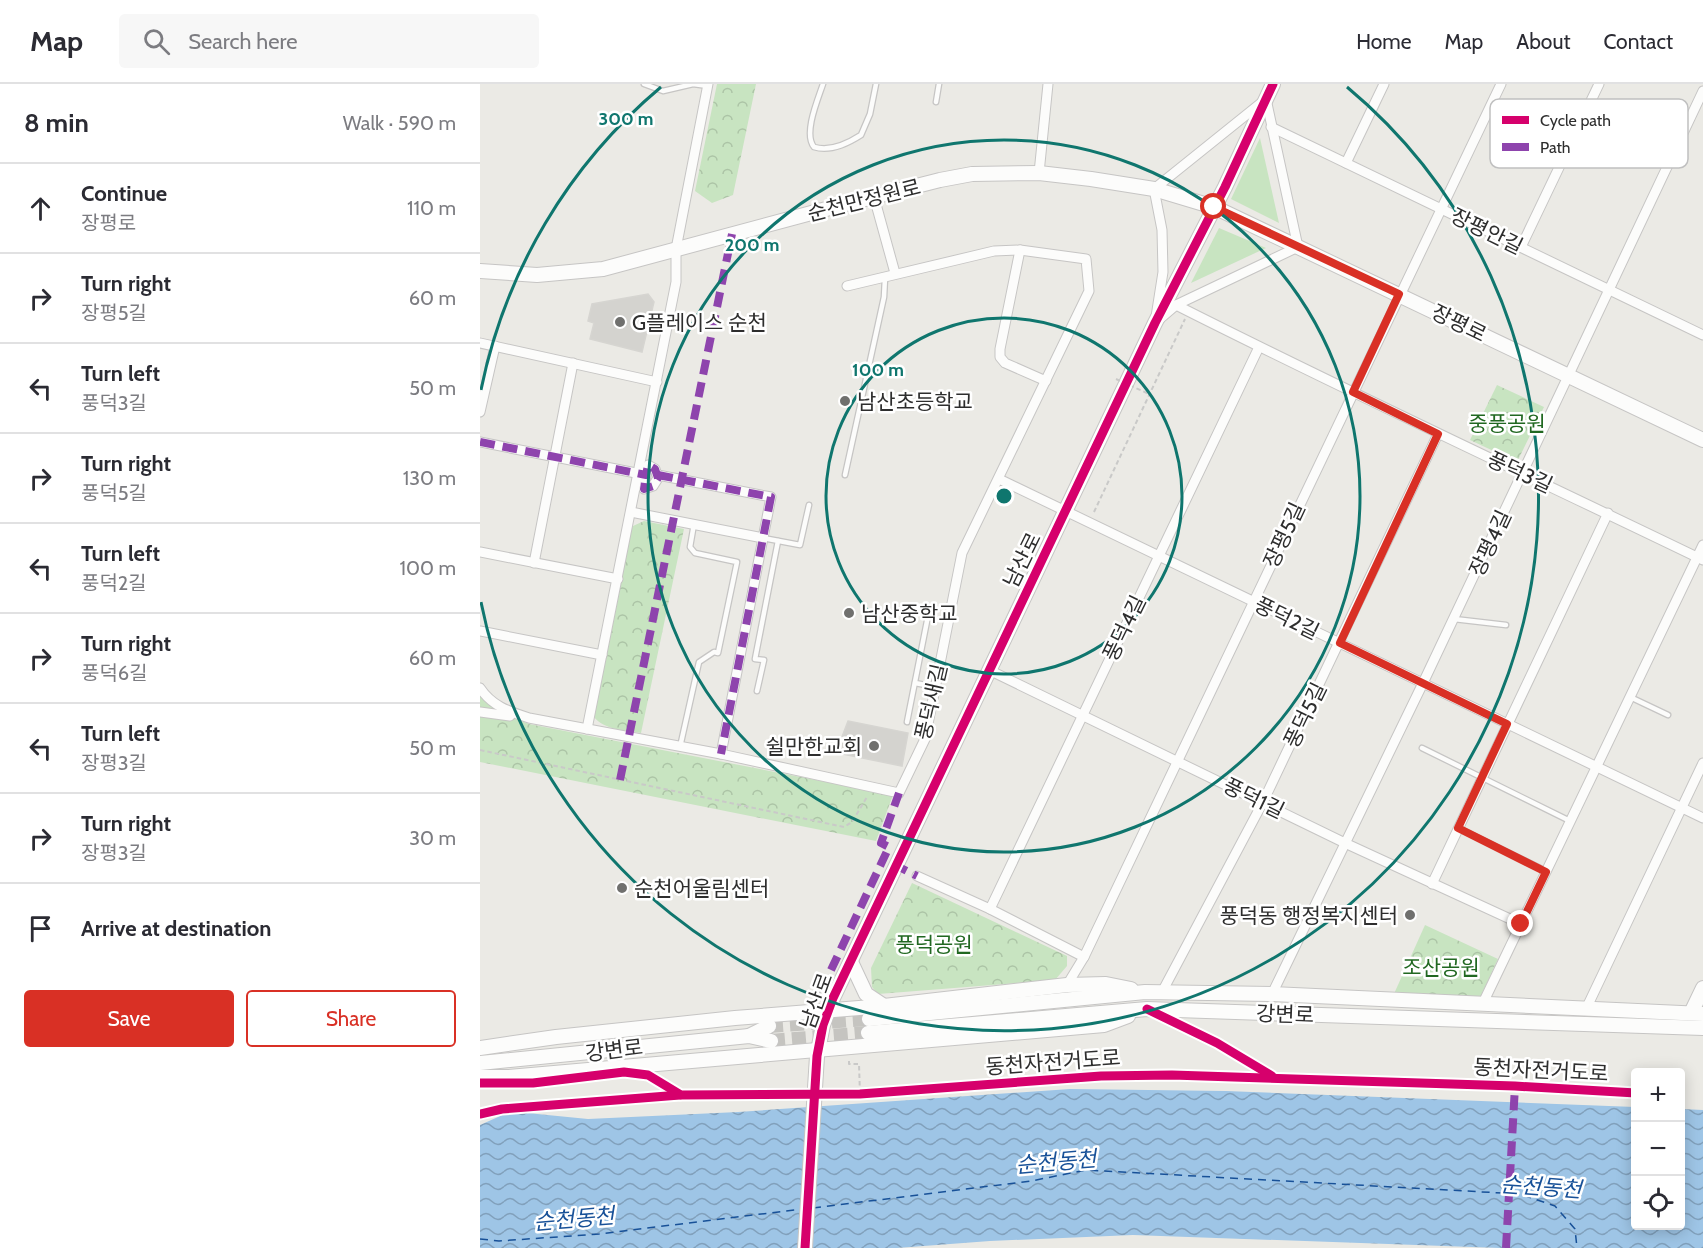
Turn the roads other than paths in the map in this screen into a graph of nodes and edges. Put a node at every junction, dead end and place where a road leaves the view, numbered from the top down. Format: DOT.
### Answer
graph roads {
  1 [pos="644,84"];
  2 [pos="823,84"];
  3 [pos="876,84"];
  4 [pos="939,84"];
  5 [pos="1048,84"];
  6 [pos="1273,84"];
  7 [pos="1384,84"];
  8 [pos="1501,84"];
  9 [pos="1599,84"];
  10 [pos="708,85"];
  11 [pos="1703,91"];
  12 [pos="1266,99"];
  13 [pos="1494,99"];
  14 [pos="1592,99"];
  15 [pos="936,102"];
  16 [pos="1490,106"];
  17 [pos="1688,123"];
  18 [pos="1270,127"];
  19 [pos="1347,163"];
  20 [pos="1559,168"];
  21 [pos="1667,168"];
  22 [pos="1039,173"];
  23 [pos="1154,189"];
  24 [pos="874,197"];
  25 [pos="1214,207"];
  26 [pos="1440,208"];
  27 [pos="1298,247"];
  28 [pos="1521,247"];
  29 [pos="676,249"];
  30 [pos="1020,250"];
  31 [pos="480,271"];
  32 [pos="890,275"];
  33 [pos="847,286"];
  34 [pos="1610,290"];
  35 [pos="1399,294"];
  36 [pos="1176,306"];
  37 [pos="1155,323"];
  38 [pos="1703,334"];
  39 [pos="480,343"];
  40 [pos="495,346"];
  41 [pos="1259,347"];
  42 [pos="573,363"];
  43 [pos="1570,376"];
  44 [pos="1046,381"];
  45 [pos="657,382"];
  46 [pos="1353,392"];
  47 [pos="480,412"];
  48 [pos="1438,434"];
  49 [pos="1703,440"];
  50 [pos="480,442"];
  51 [pos="555,457"];
  52 [pos="1523,473"];
  53 [pos="643,474"];
  54 [pos="658,475"];
  55 [pos="845,475"];
  56 [pos="999,479"];
  57 [pos="809,505"];
  58 [pos="1065,511"];
  59 [pos="631,512"];
  60 [pos="1608,513"];
  61 [pos="694,524"];
  62 [pos="763,538"];
  63 [pos="778,541"];
  64 [pos="1703,544"];
  65 [pos="480,552"];
  66 [pos="1159,556"];
  67 [pos="1700,559"];
  68 [pos="534,563"];
  69 [pos="618,579"];
  70 [pos="1252,602"];
  71 [pos="928,616"];
  72 [pos="1454,619"];
  73 [pos="1506,625"];
  74 [pos="480,631"];
  75 [pos="1340,643"];
  76 [pos="602,655"];
  77 [pos="989,670"];
  78 [pos="915,683"];
  79 [pos="1423,683"];
  80 [pos="936,687"];
  81 [pos="480,689"];
  82 [pos="757,691"];
  83 [pos="1630,697"];
  84 [pos="480,712"];
  85 [pos="1083,714"];
  86 [pos="1668,714"];
  87 [pos="529,718"];
  88 [pos="907,722"];
  89 [pos="1507,724"];
  90 [pos="587,729"];
  91 [pos="680,747"];
  92 [pos="1422,748"];
  93 [pos="721,754"];
  94 [pos="1177,760"];
  95 [pos="1703,763"];
  96 [pos="1596,767"];
  97 [pos="1482,778"];
  98 [pos="1263,802"];
  99 [pos="1681,808"];
  100 [pos="1703,818"];
  101 [pos="1570,821"];
  102 [pos="1458,828"];
  103 [pos="1347,844"];
  104 [pos="1546,872"];
  105 [pos="917,876"];
  106 [pos="1432,884"];
  107 [pos="990,909"];
  108 [pos="1521,924"];
  109 [pos="1084,957"];
  110 [pos="851,962"];
  111 [pos="1067,986"];
  112 [pos="1703,988"];
  113 [pos="1145,992"];
  114 [pos="1162,992"];
  115 [pos="1272,994"];
  116 [pos="1483,1003"];
  117 [pos="884,1006"];
  118 [pos="1148,1009"];
  119 [pos="1586,1009"];
  120 [pos="828,1011"];
  121 [pos="1697,1013"];
  122 [pos="869,1019"];
  123 [pos="769,1026"];
  124 [pos="1703,1028"];
  125 [pos="868,1033"];
  126 [pos="749,1036"];
  127 [pos="771,1041"];
  128 [pos="480,1048"];
  129 [pos="818,1052"];
  130 [pos="480,1064"];
  131 [pos="480,1077"];
  132 [pos="805,1248"];
  1 -- 10 [label="lane"];
  2 -- 3 [label="lane"];
  4 -- 15 [label="lane"];
  5 -- 22 [label="street"];
  6 -- 12 [label="main road, 남산로"];
  7 -- 19 [label="street"];
  8 -- 13 [label="street, 장평5길"];
  9 -- 14 [label="street"];
  10 -- 29 [label="street"];
  11 -- 17 [label="street, 장평4길"];
  12 -- 18 [label="street"];
  12 -- 23 [label="street"];
  12 -- 25 [label="main road, 남산로"];
  16 -- 26 [label="street, 장평5길"];
  18 -- 19 [label="street, 장평안길"];
  18 -- 27 [label="street"];
  19 -- 26 [label="street, 장평안길"];
  20 -- 28 [label="street"];
  21 -- 34 [label="street, 장평4길"];
  22 -- 23 [label="main road, 순천만정원로"];
  22 -- 24 [label="main road, 순천만정원로"];
  23 -- 25 [label="main road, 순천만정원로"];
  23 -- 37 [label="street"];
  24 -- 29 [label="main road, 순천만정원로"];
  24 -- 32 [label="street"];
  25 -- 27 [label="main road, 장평로"];
  25 -- 37 [label="main road, 남산로"];
  26 -- 28 [label="street, 장평안길"];
  26 -- 35 [label="street, 장평5길"];
  27 -- 35 [label="main road, 장평로"];
  27 -- 36 [label="street"];
  28 -- 34 [label="street, 장평안길"];
  29 -- 31 [label="main road, 순천만정원로"];
  29 -- 45 [label="street"];
  30 -- 32 [label="street, 풍덕새길"];
  30 -- 44 [label="street"];
  30 -- 44 [label="street, 풍덕새길"];
  32 -- 33 [label="street, 풍덕새길"];
  32 -- 55 [label="lane"];
  34 -- 38 [label="street, 장평안길"];
  34 -- 43 [label="street, 장평4길"];
  35 -- 43 [label="main road, 장평로"];
  35 -- 46 [label="street, 장평5길"];
  36 -- 37 [label="street"];
  36 -- 41 [label="street, 풍덕3길"];
  37 -- 58 [label="main road, 남산로"];
  39 -- 40 [label="street"];
  40 -- 42 [label="street"];
  40 -- 47 [label="street"];
  41 -- 46 [label="street, 풍덕3길"];
  41 -- 66 [label="street, 풍덕4길"];
  42 -- 45 [label="street"];
  42 -- 51 [label="street"];
  43 -- 49 [label="main road, 장평로"];
  43 -- 52 [label="street, 장평4길"];
  44 -- 56 [label="street, 풍덕새길"];
  45 -- 53 [label="street"];
  46 -- 48 [label="street, 풍덕3길"];
  46 -- 70 [label="street, 장평5길"];
  48 -- 52 [label="street, 풍덕3길"];
  48 -- 75 [label="street, 풍덕5길"];
  50 -- 51 [label="street"];
  51 -- 53 [label="street"];
  51 -- 68 [label="street"];
  52 -- 60 [label="street, 풍덕3길"];
  52 -- 72 [label="street, 장평4길"];
  53 -- 54 [label="street"];
  53 -- 54 [label="street"];
  53 -- 59 [label="street"];
  54 -- 62 [label="street"];
  56 -- 58 [label="street, 풍덕2길"];
  56 -- 80 [label="street, 풍덕새길"];
  57 -- 63 [label="lane"];
  58 -- 66 [label="street, 풍덕2길"];
  58 -- 77 [label="main road, 남산로"];
  59 -- 61 [label="street"];
  59 -- 69 [label="street"];
  60 -- 67 [label="street, 풍덕3길"];
  60 -- 89 [label="street"];
  61 -- 62 [label="street"];
  61 -- 91 [label="lane"];
  62 -- 63 [label="lane"];
  62 -- 93 [label="street"];
  63 -- 82 [label="lane"];
  64 -- 67 [label="street"];
  65 -- 68 [label="street"];
  66 -- 70 [label="street, 풍덕2길"];
  66 -- 85 [label="street, 풍덕4길"];
  67 -- 83 [label="street"];
  68 -- 69 [label="street"];
  69 -- 76 [label="street"];
  70 -- 75 [label="street, 풍덕2길"];
  70 -- 94 [label="street, 장평5길"];
  71 -- 78 [label="lane"];
  72 -- 73 [label="lane"];
  72 -- 79 [label="street, 장평4길"];
  74 -- 76 [label="street"];
  75 -- 79 [label="street, 풍덕2길"];
  75 -- 98 [label="street, 풍덕5길"];
  76 -- 90 [label="street"];
  77 -- 85 [label="street, 풍덕1길"];
  77 -- 110 [label="main road, 남산로"];
  78 -- 80 [label="lane"];
  78 -- 88 [label="lane"];
  79 -- 89 [label="street, 풍덕2길"];
  79 -- 103 [label="street, 장평4길"];
  80 -- 93 [label="street, 풍덕새길"];
  81 -- 87 [label="street, 풍덕새길"];
  83 -- 86 [label="lane"];
  83 -- 96 [label="street"];
  84 -- 87 [label="street"];
  85 -- 94 [label="street, 풍덕1길"];
  85 -- 107 [label="street, 풍덕4길"];
  87 -- 90 [label="street, 풍덕새길"];
  89 -- 96 [label="street, 풍덕2길"];
  89 -- 97 [label="street"];
  90 -- 91 [label="street, 풍덕새길"];
  91 -- 93 [label="street, 풍덕새길"];
  92 -- 97 [label="lane"];
  94 -- 98 [label="street, 풍덕1길"];
  94 -- 109 [label="street, 장평5길"];
  95 -- 99 [label="street"];
  96 -- 99 [label="street, 풍덕2길"];
  96 -- 101 [label="street"];
  97 -- 101 [label="lane"];
  97 -- 102 [label="street"];
  98 -- 103 [label="street, 풍덕1길"];
  98 -- 114 [label="street, 풍덕5길"];
  99 -- 100 [label="street, 풍덕2길"];
  99 -- 119 [label="street"];
  101 -- 104 [label="street"];
  102 -- 104 [label="lane"];
  102 -- 106 [label="street"];
  103 -- 106 [label="street, 풍덕1길"];
  103 -- 115 [label="street, 장평4길"];
  104 -- 108 [label="street"];
  105 -- 107 [label="street"];
  106 -- 108 [label="street, 풍덕1길"];
  107 -- 109 [label="street"];
  108 -- 116 [label="street"];
  109 -- 111 [label="street, 장평5길"];
  110 -- 117 [label="main road"];
  110 -- 120 [label="main road, 남산로"];
  111 -- 113 [label="main road"];
  111 -- 117 [label="main road"];
  112 -- 121 [label="main road"];
  113 -- 114 [label="main road, 강변로"];
  113 -- 122 [label="main road, 강변로"];
  114 -- 115 [label="main road, 강변로"];
  115 -- 116 [label="main road, 강변로"];
  116 -- 119 [label="main road, 강변로"];
  117 -- 120 [label="main road"];
  118 -- 124 [label="main road, 강변로"];
  118 -- 125 [label="main road, 강변로"];
  118 -- 129 [label="main road"];
  119 -- 121 [label="main road, 강변로"];
  120 -- 128 [label="main road"];
  120 -- 129 [label="main road, 남산로"];
  123 -- 126 [label="main road, 강변로"];
  126 -- 127 [label="main road, 강변로"];
  126 -- 130 [label="main road, 강변로"];
  129 -- 131 [label="main road"];
  129 -- 132 [label="main road, 남산로"];
}
